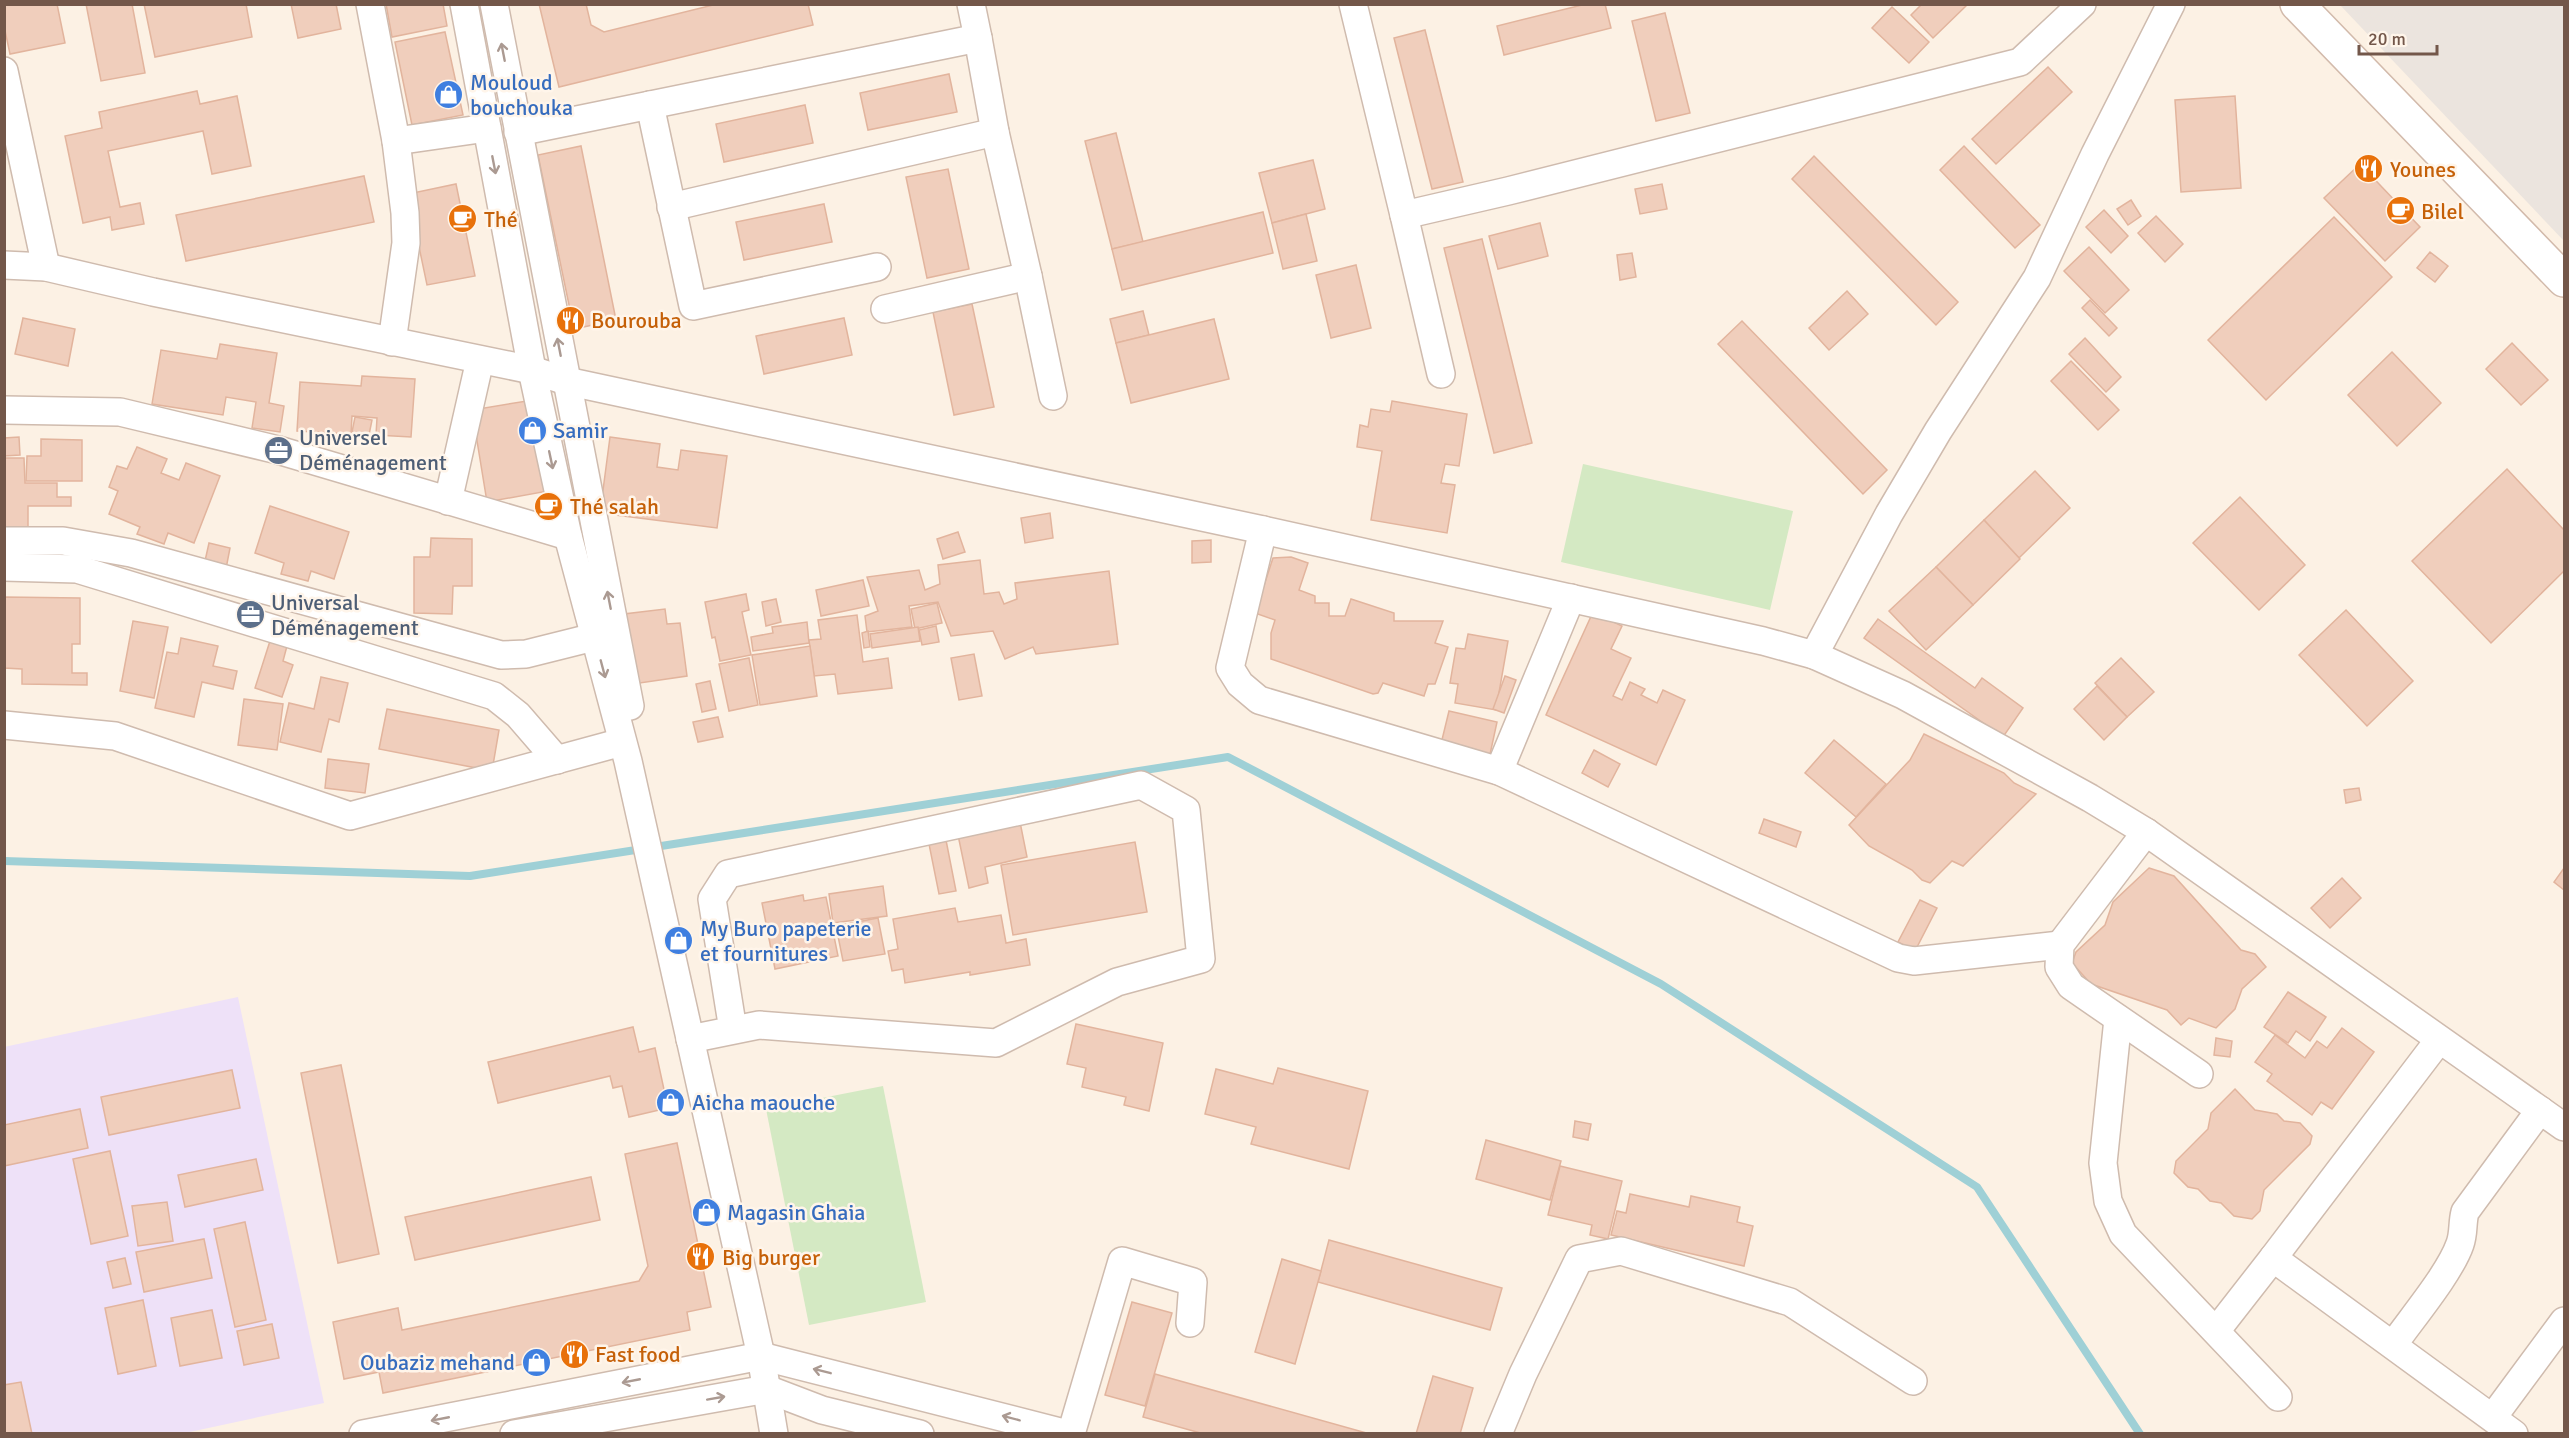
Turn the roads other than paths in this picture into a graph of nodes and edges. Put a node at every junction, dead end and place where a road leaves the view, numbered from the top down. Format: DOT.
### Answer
graph roads {
  1 [pos="370,4"];
  2 [pos="464,4"];
  3 [pos="494,4"];
  4 [pos="971,4"];
  5 [pos="1353,4"];
  6 [pos="2082,4"];
  7 [pos="2170,4"];
  8 [pos="2297,4"];
  9 [pos="978,38"];
  10 [pos="4,71"];
  11 [pos="650,105"];
  12 [pos="487,128"];
  13 [pos="518,132"];
  14 [pos="995,132"];
  15 [pos="396,141"];
  16 [pos="671,207"];
  17 [pos="1404,215"];
  18 [pos="4,265"];
  19 [pos="46,267"];
  20 [pos="877,267"];
  21 [pos="1028,276"];
  22 [pos="2565,280"];
  23 [pos="885,309"];
  24 [pos="392,342"];
  25 [pos="480,360"];
  26 [pos="532,370"];
  27 [pos="1441,374"];
  28 [pos="566,381"];
  29 [pos="1053,396"];
  30 [pos="4,410"];
  31 [pos="448,501"];
  32 [pos="1263,530"];
  33 [pos="568,536"];
  34 [pos="4,541"];
  35 [pos="4,567"];
  36 [pos="1571,598"];
  37 [pos="594,637"];
  38 [pos="1814,655"];
  39 [pos="4,725"];
  40 [pos="625,752"];
  41 [pos="557,760"];
  42 [pos="1499,771"];
  43 [pos="2146,832"];
  44 [pos="2060,945"];
  45 [pos="2118,1019"];
  46 [pos="733,1030"];
  47 [pos="690,1039"];
  48 [pos="2439,1040"];
  49 [pos="2199,1074"];
  50 [pos="2540,1110"];
  51 [pos="2565,1127"];
  52 [pos="2272,1258"];
  53 [pos="2565,1321"];
  54 [pos="1190,1323"];
  55 [pos="2216,1332"];
  56 [pos="2393,1345"];
  57 [pos="761,1356"];
  58 [pos="1913,1381"];
  59 [pos="767,1389"];
  60 [pos="2278,1397"];
  61 [pos="2493,1418"];
  62 [pos="363,1434"];
  63 [pos="514,1434"];
  64 [pos="774,1434"];
  65 [pos="920,1434"];
  66 [pos="1069,1434"];
  67 [pos="1498,1434"];
  68 [pos="2514,1434"];
  1 -- 15 [label="street"];
  2 -- 12 [label="street"];
  13 -- 3 [label="street, one-way"];
  4 -- 9 [label="street"];
  5 -- 17 [label="street"];
  6 -- 17 [label="street"];
  7 -- 38 [label="street"];
  8 -- 22 [label="street"];
  9 -- 11 [label="street"];
  9 -- 14 [label="street"];
  10 -- 19 [label="street"];
  11 -- 13 [label="street"];
  11 -- 16 [label="street"];
  12 -- 15 [label="street"];
  12 -- 26 [label="street, one-way"];
  28 -- 13 [label="street, one-way"];
  14 -- 16 [label="street"];
  14 -- 21 [label="street"];
  15 -- 24 [label="street"];
  16 -- 20 [label="street"];
  17 -- 27 [label="street"];
  18 -- 19 [label="street"];
  19 -- 24 [label="street"];
  21 -- 23 [label="street"];
  21 -- 29 [label="street"];
  24 -- 25 [label="street"];
  25 -- 26 [label="street"];
  25 -- 31 [label="street"];
  26 -- 28 [label="street"];
  26 -- 33 [label="street, one-way"];
  28 -- 32 [label="street"];
  40 -- 28 [label="street, one-way"];
  30 -- 31 [label="street"];
  31 -- 33 [label="street"];
  32 -- 36 [label="street"];
  32 -- 42 [label="street"];
  33 -- 37 [label="street"];
  34 -- 37 [label="street"];
  35 -- 41 [label="street"];
  36 -- 38 [label="street"];
  36 -- 42 [label="street"];
  37 -- 40 [label="street, one-way"];
  38 -- 43 [label="street"];
  39 -- 41 [label="street"];
  40 -- 41 [label="street"];
  40 -- 47 [label="street"];
  42 -- 44 [label="street"];
  43 -- 44 [label="street"];
  43 -- 48 [label="street"];
  44 -- 45 [label="street"];
  45 -- 49 [label="street"];
  45 -- 55 [label="street"];
  46 -- 46 [label="street"];
  46 -- 47 [label="street"];
  47 -- 57 [label="street"];
  48 -- 50 [label="street"];
  48 -- 52 [label="street"];
  50 -- 51 [label="street"];
  50 -- 56 [label="street"];
  52 -- 55 [label="street"];
  52 -- 56 [label="street"];
  53 -- 61 [label="street"];
  54 -- 66 [label="street"];
  55 -- 60 [label="street"];
  56 -- 61 [label="street"];
  57 -- 59 [label="street"];
  57 -- 62 [label="street, one-way"];
  66 -- 57 [label="street, one-way"];
  58 -- 67 [label="street"];
  63 -- 59 [label="street, one-way"];
  59 -- 64 [label="street"];
  59 -- 65 [label="street"];
  61 -- 68 [label="street"];
}
